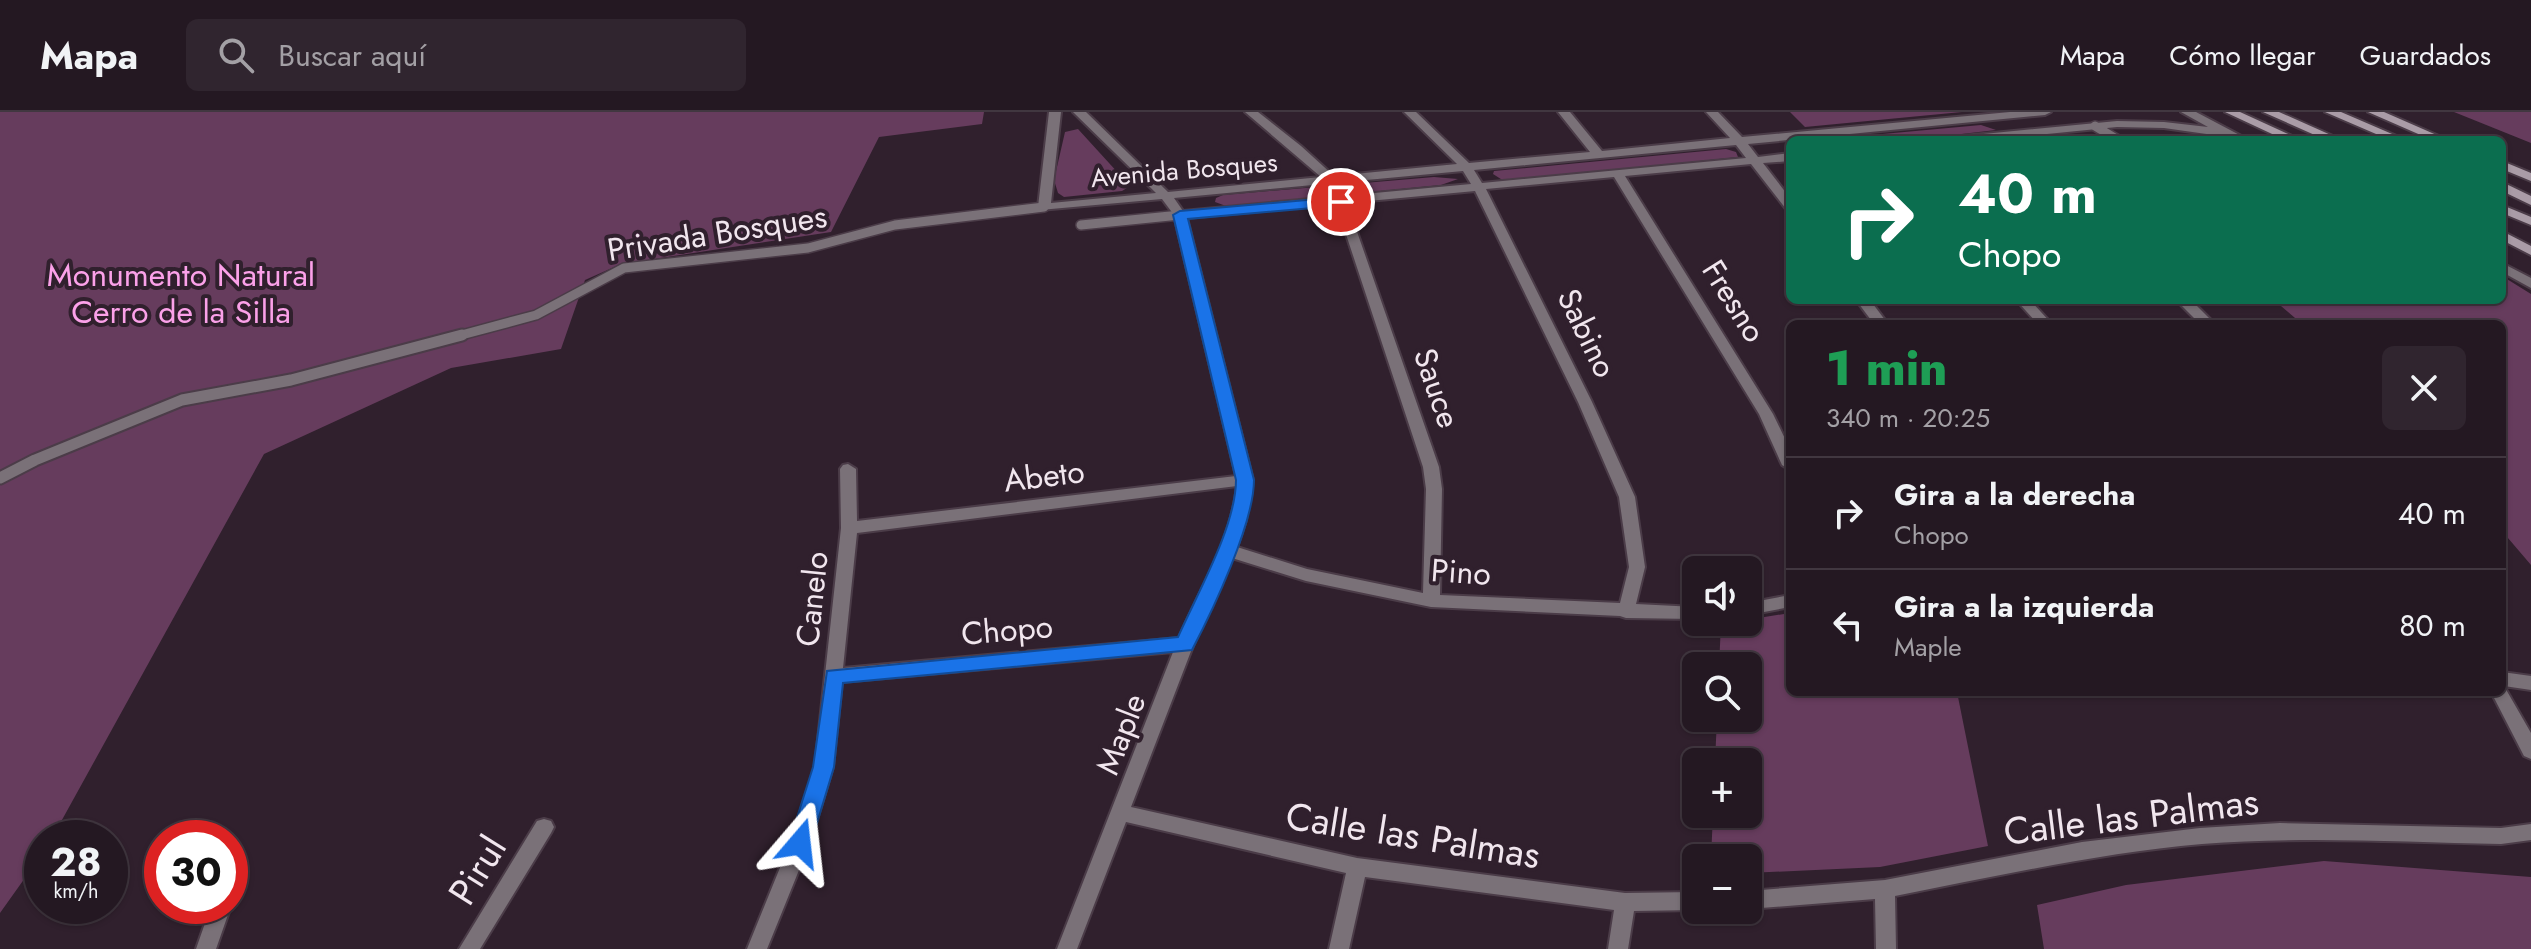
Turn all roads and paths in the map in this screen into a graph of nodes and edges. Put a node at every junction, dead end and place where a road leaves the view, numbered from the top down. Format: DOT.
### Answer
graph roads {
  1 [pos="1055,112"];
  2 [pos="1079,112"];
  3 [pos="1251,112"];
  4 [pos="1410,112"];
  5 [pos="1564,112"];
  6 [pos="1712,112"];
  7 [pos="2045,112"];
  8 [pos="2155,112"];
  9 [pos="2187,112"];
  10 [pos="2231,112"];
  11 [pos="2269,112"];
  12 [pos="2331,112"];
  13 [pos="2374,112"];
  14 [pos="1991,118"];
  15 [pos="2164,125"];
  16 [pos="2095,126"];
  17 [pos="2229,133"];
  18 [pos="1811,136"];
  19 [pos="2010,136"];
  20 [pos="2019,136"];
  21 [pos="2111,136"];
  22 [pos="2235,136"];
  23 [pos="2286,136"];
  24 [pos="2326,136"];
  25 [pos="2390,136"];
  26 [pos="2432,136"];
  27 [pos="1786,138"];
  28 [pos="1741,143"];
  29 [pos="1600,156"];
  30 [pos="1786,157"];
  31 [pos="1754,161"];
  32 [pos="2506,167"];
  33 [pos="1468,169"];
  34 [pos="1618,174"];
  35 [pos="2531,177"];
  36 [pos="1331,180"];
  37 [pos="1479,187"];
  38 [pos="2506,188"];
  39 [pos="1166,195"];
  40 [pos="1786,201"];
  41 [pos="2531,201"];
  42 [pos="1341,202"];
  43 [pos="1044,207"];
  44 [pos="2506,211"];
  45 [pos="1180,215"];
  46 [pos="2531,221"];
  47 [pos="1081,225"];
  48 [pos="2506,237"];
  49 [pos="2531,251"];
  50 [pos="2506,269"];
  51 [pos="2531,284"];
  52 [pos="2027,304"];
  53 [pos="2187,304"];
  54 [pos="2041,320"];
  55 [pos="2204,320"];
  56 [pos="1786,456"];
  57 [pos="848,469"];
  58 [pos="0,478"];
  59 [pos="1245,480"];
  60 [pos="849,528"];
  61 [pos="1227,550"];
  62 [pos="1431,601"];
  63 [pos="1786,602"];
  64 [pos="1762,606"];
  65 [pos="1626,612"];
  66 [pos="1682,613"];
  67 [pos="1185,644"];
  68 [pos="834,676"];
  69 [pos="2506,680"];
  70 [pos="2531,683"];
  71 [pos="2503,696"];
  72 [pos="2526,728"];
  73 [pos="2531,751"];
  74 [pos="1121,813"];
  75 [pos="544,827"];
  76 [pos="2528,833"];
  77 [pos="1357,867"];
  78 [pos="1885,889"];
  79 [pos="1762,899"];
  80 [pos="1682,901"];
  81 [pos="1625,902"];
  82 [pos="215,924"];
  83 [pos="206,949"];
  84 [pos="469,949"];
  85 [pos="757,949"];
  86 [pos="1067,949"];
  87 [pos="1339,949"];
  88 [pos="1618,949"];
  89 [pos="1886,949"];
  1 -- 43 [label="street"];
  2 -- 39 [label="street, Maple"];
  3 -- 36 [label="street"];
  4 -- 33 [label="street, Sabino"];
  5 -- 29 [label="street"];
  6 -- 28 [label="street"];
  7 -- 14 [label="street, Avenida Bosques"];
  8 -- 15 [label="street"];
  9 -- 17 [label="street"];
  10 -- 23 [label="main road"];
  11 -- 24 [label="main road"];
  12 -- 25 [label="main road"];
  13 -- 26 [label="main road"];
  14 -- 18 [label="street, Avenida Bosques"];
  14 -- 19 [label="street"];
  15 -- 16 [label="street"];
  15 -- 17 [label="street"];
  16 -- 20 [label="street"];
  16 -- 21 [label="lane"];
  17 -- 22 [label="street"];
  27 -- 28 [label="street, Avenida Bosques"];
  28 -- 29 [label="street, Avenida Bosques"];
  28 -- 31 [label="street"];
  29 -- 33 [label="street, Avenida Bosques"];
  30 -- 31 [label="street, Avenida Bosques"];
  31 -- 34 [label="street, Avenida Bosques"];
  31 -- 40 [label="street"];
  32 -- 35 [label="main road"];
  33 -- 36 [label="street, Avenida Bosques"];
  33 -- 37 [label="street, Sabino"];
  34 -- 37 [label="street, Avenida Bosques"];
  34 -- 56 [label="street, Fresno"];
  36 -- 39 [label="street, Avenida Bosques"];
  37 -- 42 [label="street, Avenida Bosques"];
  37 -- 65 [label="street, Sabino"];
  38 -- 41 [label="main road"];
  39 -- 43 [label="street, Avenida Bosques"];
  39 -- 45 [label="street, Maple"];
  42 -- 45 [label="street, Avenida Bosques"];
  42 -- 62 [label="street, Sauce"];
  43 -- 58 [label="lane, Privada Bosques"];
  44 -- 46 [label="main road"];
  45 -- 47 [label="lane"];
  45 -- 59 [label="street, Maple"];
  48 -- 49 [label="main road"];
  50 -- 51 [label="street"];
  52 -- 54 [label="street"];
  53 -- 55 [label="street"];
  57 -- 60 [label="street, Canelo"];
  59 -- 60 [label="street, Abeto"];
  59 -- 61 [label="street, Maple"];
  60 -- 68 [label="street, Canelo"];
  61 -- 62 [label="street, Pino"];
  61 -- 67 [label="street, Maple"];
  62 -- 65 [label="street, Pino"];
  63 -- 64 [label="street"];
  65 -- 66 [label="street, Pino"];
  67 -- 68 [label="street, Chopo"];
  67 -- 74 [label="street, Maple"];
  68 -- 85 [label="street, Canelo"];
  69 -- 70 [label="street"];
  71 -- 72 [label="street"];
  72 -- 73 [label="street"];
  74 -- 77 [label="street, Calle las Palmas"];
  74 -- 86 [label="street, Maple"];
  75 -- 84 [label="street, Pirul"];
  76 -- 78 [label="street, Calle las Palmas"];
  77 -- 81 [label="street, Calle las Palmas"];
  77 -- 87 [label="street"];
  78 -- 79 [label="street, Calle las Palmas"];
  78 -- 89 [label="street"];
  80 -- 81 [label="street, Calle las Palmas"];
  81 -- 88 [label="street"];
  82 -- 83 [label="street"];
}
